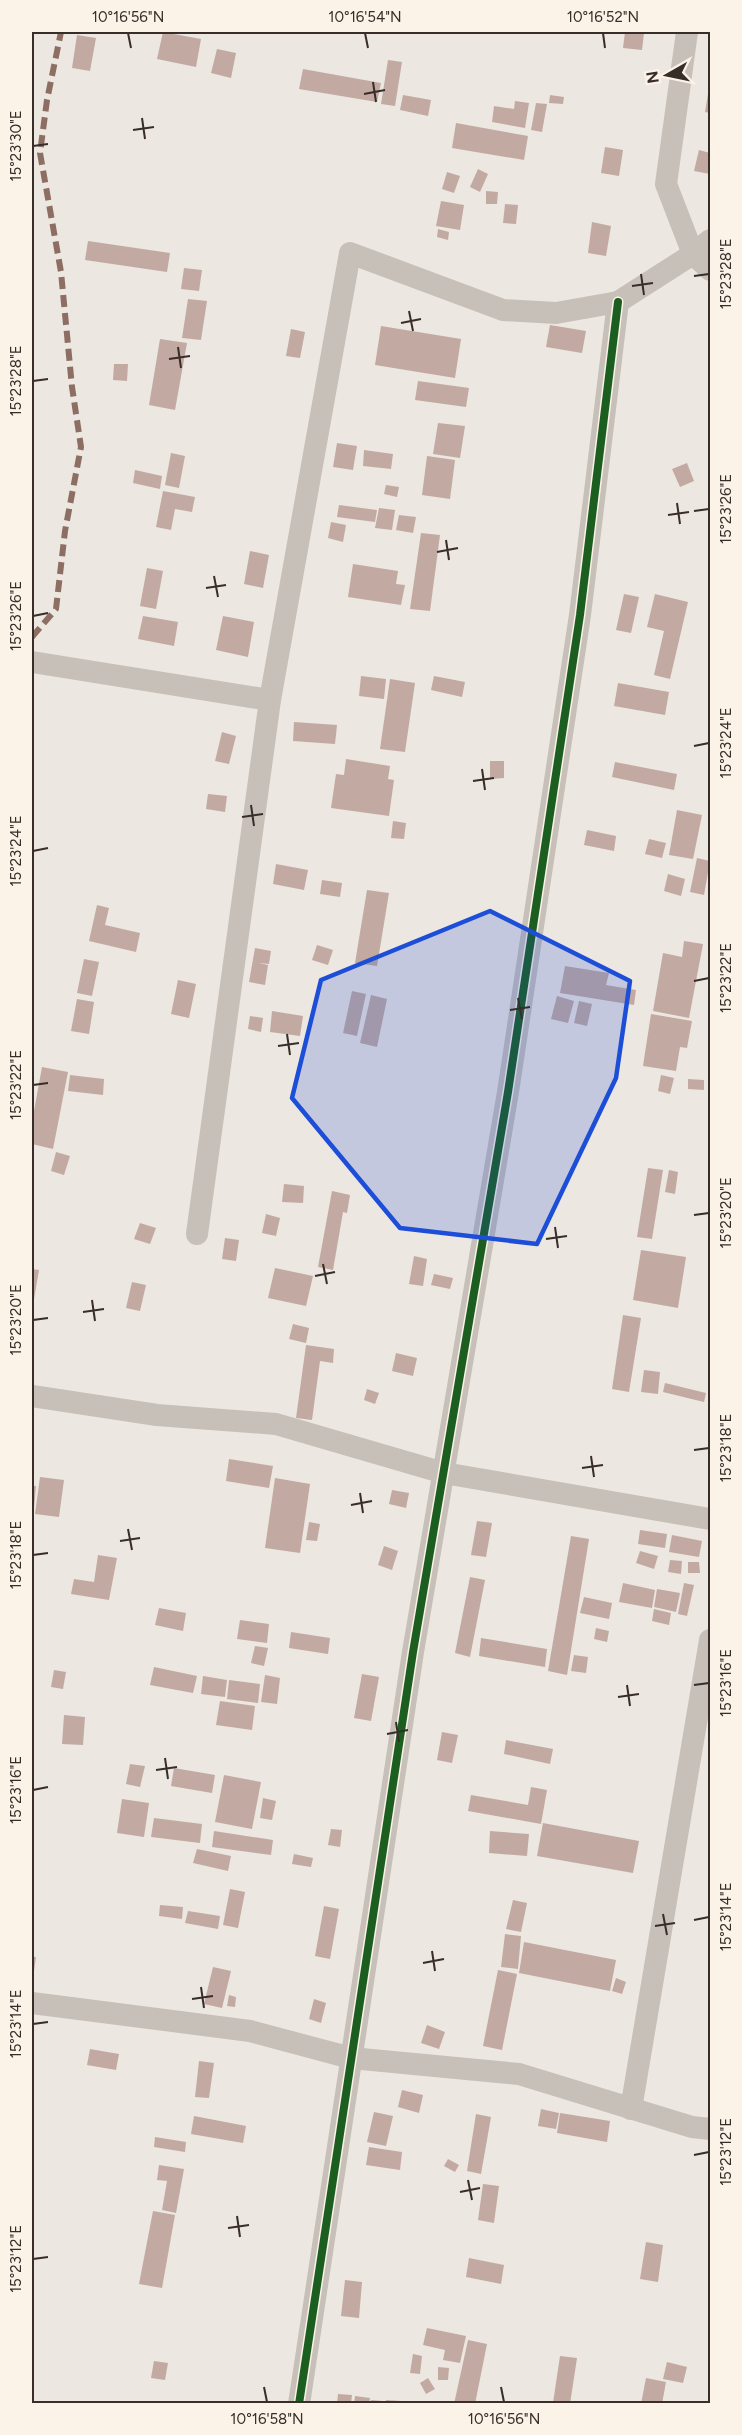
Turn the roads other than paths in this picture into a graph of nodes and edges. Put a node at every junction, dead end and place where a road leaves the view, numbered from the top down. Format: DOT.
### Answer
graph roads {
  1 [pos="687,32"];
  2 [pos="711,240"];
  3 [pos="693,254"];
  4 [pos="711,270"];
  5 [pos="618,302"];
  6 [pos="32,663"];
  7 [pos="270,700"];
  8 [pos="197,1234"];
  9 [pos="32,1396"];
  10 [pos="444,1473"];
  11 [pos="711,1519"];
  12 [pos="711,1640"];
  13 [pos="32,2003"];
  14 [pos="351,2058"];
  15 [pos="631,2109"];
  16 [pos="711,2129"];
  17 [pos="299,2403"];
  1 -- 3 [label="street"];
  2 -- 3 [label="street"];
  3 -- 4 [label="street"];
  3 -- 5 [label="street"];
  5 -- 7 [label="street"];
  5 -- 10 [label="street"];
  6 -- 7 [label="street"];
  7 -- 8 [label="street"];
  9 -- 10 [label="street"];
  10 -- 11 [label="street"];
  10 -- 14 [label="street"];
  12 -- 15 [label="street"];
  13 -- 14 [label="street"];
  14 -- 15 [label="street"];
  14 -- 17 [label="street"];
  15 -- 16 [label="street"];
}
